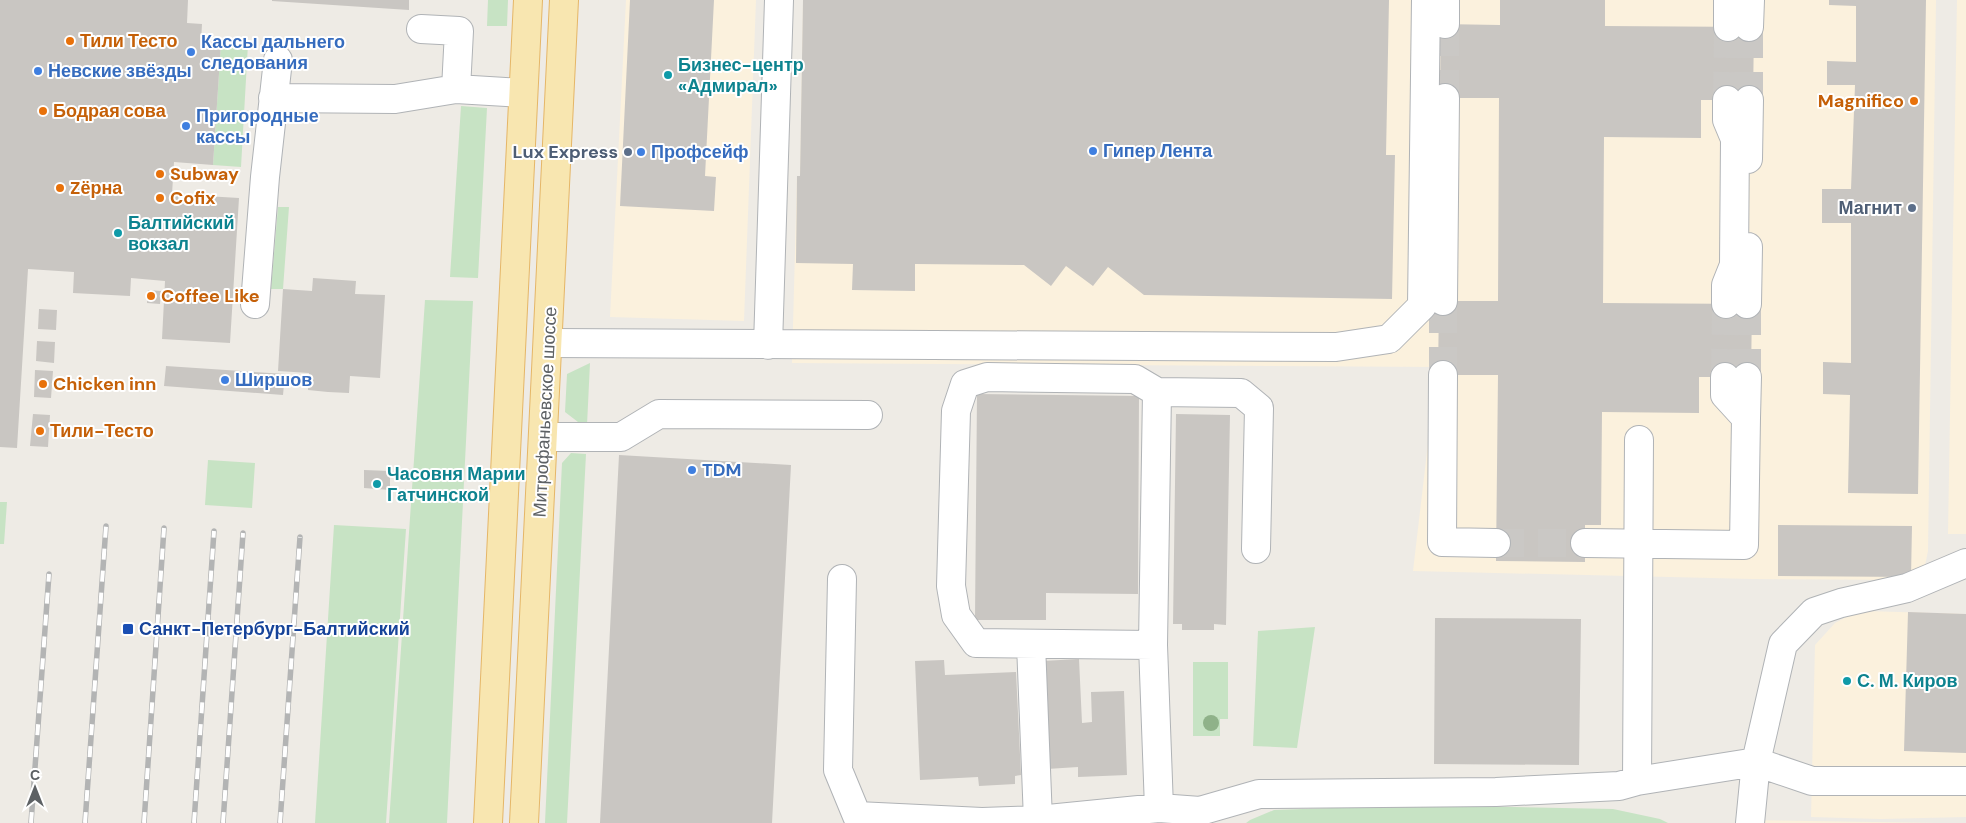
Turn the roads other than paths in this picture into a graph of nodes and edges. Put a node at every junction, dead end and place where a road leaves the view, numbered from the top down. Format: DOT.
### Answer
graph roads {
  1 [pos="528,0"];
  2 [pos="564,0"];
  3 [pos="779,0"];
  4 [pos="1426,0"];
  5 [pos="1728,0"];
  6 [pos="1750,0"];
  7 [pos="422,29"];
  8 [pos="278,60"];
  9 [pos="456,89"];
  10 [pos="523,93"];
  11 [pos="274,98"];
  12 [pos="1445,98"];
  13 [pos="1738,100"];
  14 [pos="1443,302"];
  15 [pos="255,304"];
  16 [pos="1736,304"];
  17 [pos="549,343"];
  18 [pos="768,345"];
  19 [pos="1443,375"];
  20 [pos="1736,377"];
  21 [pos="1157,392"];
  22 [pos="868,415"];
  23 [pos="543,436"];
  24 [pos="1639,440"];
  25 [pos="1496,543"];
  26 [pos="1585,543"];
  27 [pos="1638,544"];
  28 [pos="1256,549"];
  29 [pos="1966,563"];
  30 [pos="842,580"];
  31 [pos="1031,644"];
  32 [pos="1153,646"];
  33 [pos="1756,762"];
  34 [pos="1637,781"];
  35 [pos="1966,781"];
  36 [pos="1159,808"];
  37 [pos="1200,817"];
  38 [pos="857,820"];
  39 [pos="1038,820"];
  40 [pos="488,823"];
  41 [pos="524,823"];
  42 [pos="1750,823"];
  1 -- 10 [label="main road, Митрофаньевское шоссе"];
  2 -- 17 [label="main road, Митрофаньевское шоссе"];
  3 -- 18 [label="lane"];
  4 -- 18 [label="lane"];
  5 -- 6 [label="lane"];
  7 -- 9 [label="lane"];
  8 -- 11 [label="lane"];
  9 -- 10 [label="lane"];
  9 -- 11 [label="lane"];
  10 -- 40 [label="main road, Митрофаньевское шоссе"];
  11 -- 15 [label="lane"];
  12 -- 14 [label="lane"];
  13 -- 16 [label="lane"];
  17 -- 18 [label="lane"];
  17 -- 23 [label="main road, Митрофаньевское шоссе"];
  19 -- 25 [label="lane"];
  20 -- 27 [label="lane"];
  21 -- 28 [label="lane"];
  21 -- 31 [label="lane"];
  21 -- 32 [label="lane"];
  22 -- 23 [label="lane"];
  23 -- 41 [label="main road, Митрофаньевское шоссе"];
  24 -- 27 [label="lane"];
  26 -- 27 [label="lane"];
  27 -- 34 [label="lane"];
  29 -- 33 [label="lane"];
  30 -- 38 [label="lane"];
  31 -- 32 [label="lane"];
  31 -- 39 [label="lane"];
  32 -- 36 [label="lane"];
  33 -- 34 [label="lane"];
  33 -- 35 [label="lane"];
  33 -- 42 [label="lane"];
  34 -- 37 [label="lane"];
  36 -- 37 [label="lane"];
  36 -- 39 [label="lane"];
  38 -- 39 [label="lane"];
}
